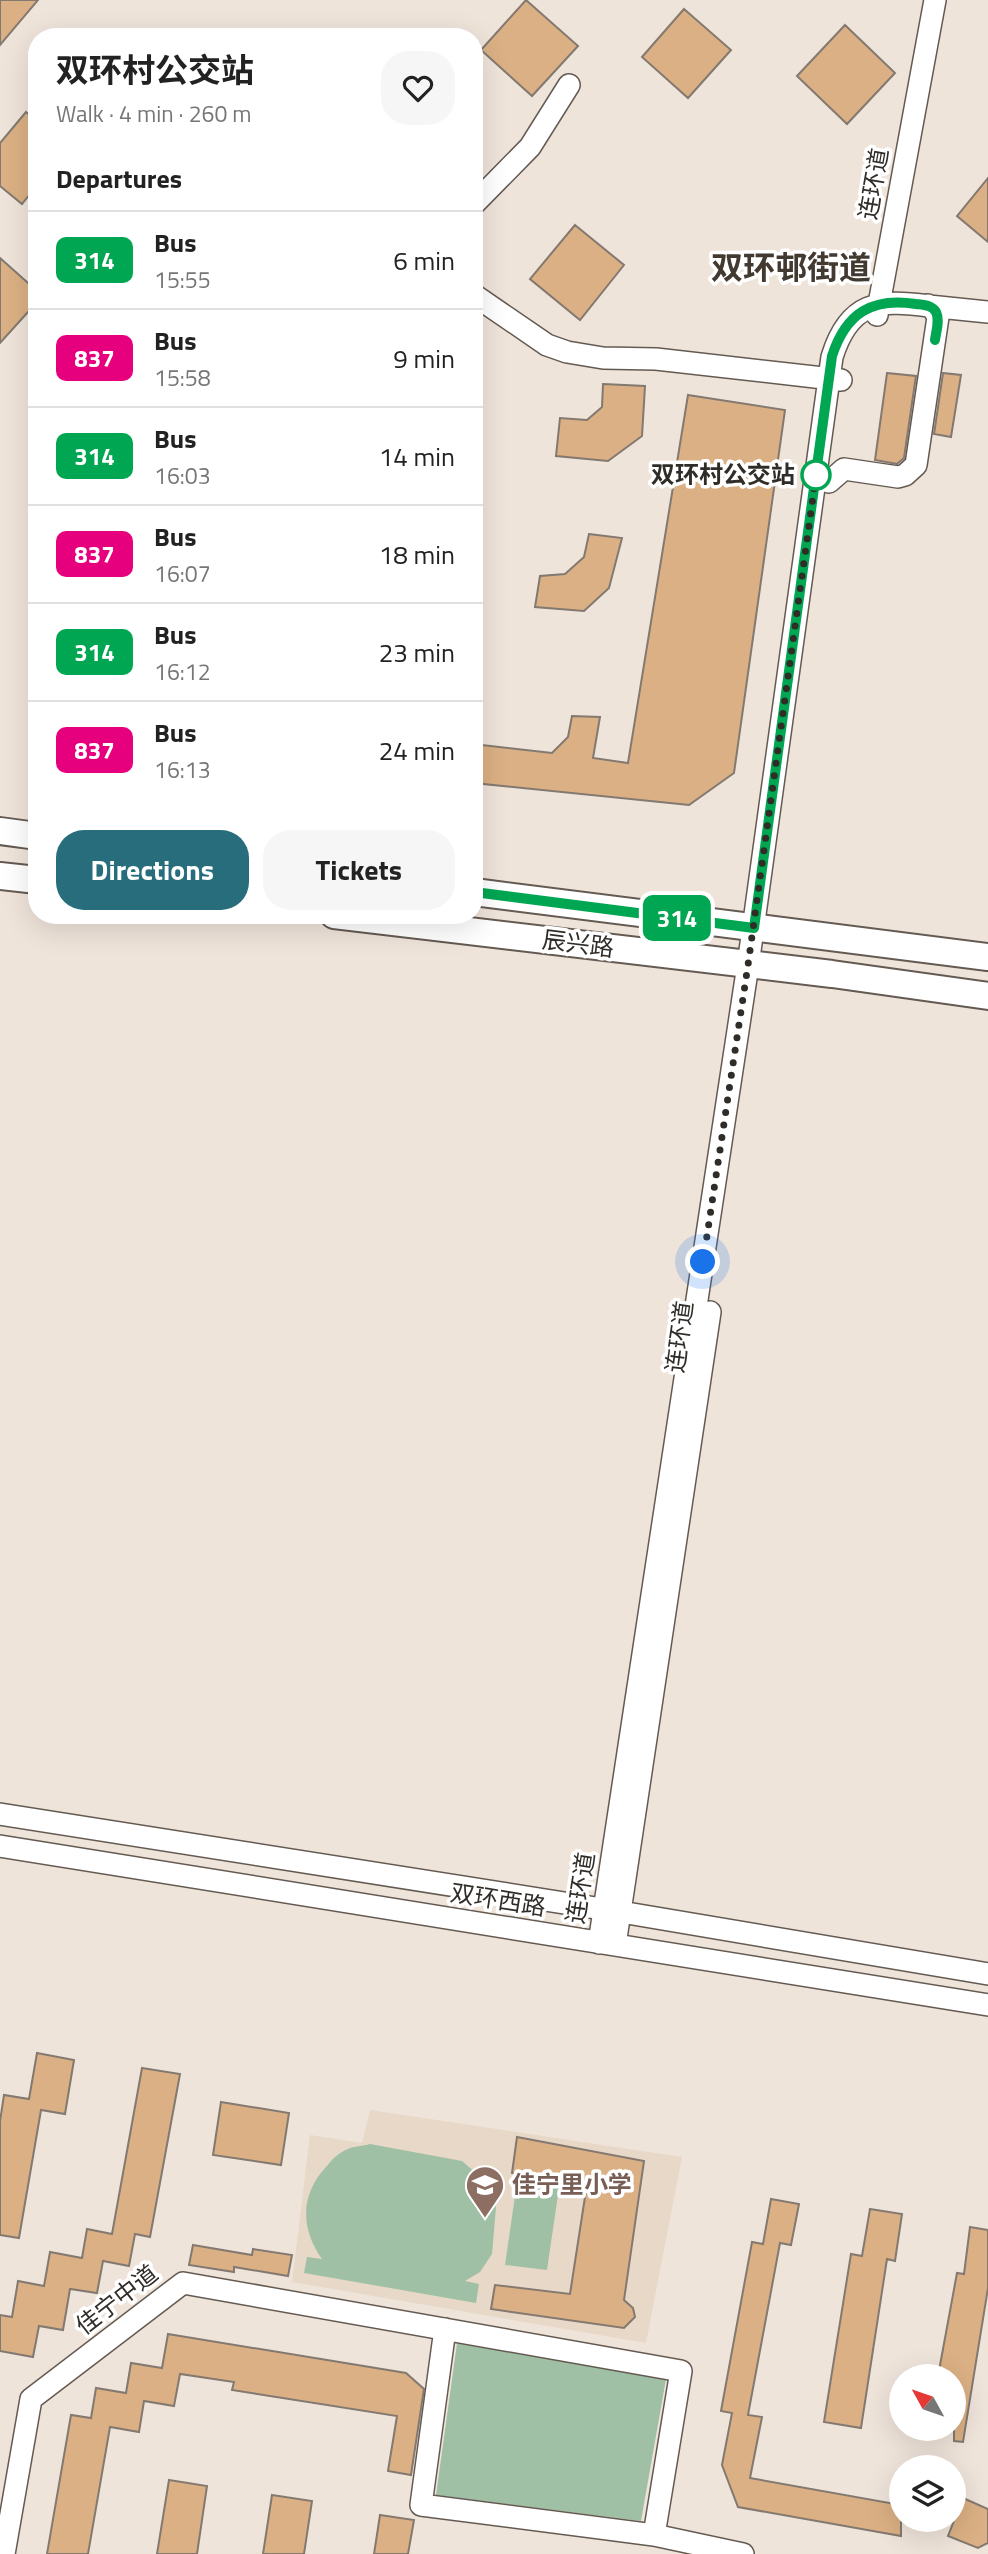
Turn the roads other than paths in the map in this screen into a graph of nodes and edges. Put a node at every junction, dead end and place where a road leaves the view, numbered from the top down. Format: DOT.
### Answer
graph roads {
  1 [pos="935,0"];
  2 [pos="569,85"];
  3 [pos="483,195"];
  4 [pos="483,301"];
  5 [pos="878,310"];
  6 [pos="933,312"];
  7 [pos="988,312"];
  8 [pos="988,322"];
  9 [pos="836,379"];
  10 [pos="829,482"];
  11 [pos="0,831"];
  12 [pos="28,835"];
  13 [pos="0,876"];
  14 [pos="28,879"];
  15 [pos="483,893"];
  16 [pos="410,924"];
  17 [pos="760,928"];
  18 [pos="988,957"];
  19 [pos="755,965"];
  20 [pos="988,996"];
  21 [pos="0,1814"];
  22 [pos="0,1846"];
  23 [pos="612,1911"];
  24 [pos="607,1944"];
  25 [pos="988,1974"];
  26 [pos="988,2005"];
  27 [pos="444,2329"];
  28 [pos="654,2535"];
  29 [pos="4,2554"];
  30 [pos="743,2554"];
  1 -- 5 [label="street, 连环道"];
  2 -- 3 [label="street"];
  4 -- 9 [label="street"];
  5 -- 6 [label="street"];
  5 -- 9 [label="street"];
  6 -- 7 [label="street"];
  6 -- 8 [label="street"];
  6 -- 10 [label="street"];
  9 -- 10 [label="street, 连环道"];
  9 -- 17 [label="street"];
  10 -- 17 [label="street, 连环道"];
  11 -- 12 [label="main road"];
  13 -- 14 [label="main road"];
  15 -- 17 [label="main road, 辰兴路"];
  16 -- 19 [label="main road, 辰兴路"];
  17 -- 18 [label="main road, 辰兴路"];
  17 -- 19 [label="street, 连环道"];
  19 -- 20 [label="main road, 辰兴路"];
  19 -- 23 [label="street, 连环道"];
  21 -- 23 [label="street, 双环西路"];
  22 -- 24 [label="street, 双环西路"];
  23 -- 24 [label="street, 连环道"];
  23 -- 25 [label="street, 双环西路"];
  24 -- 26 [label="street, 双环西路"];
  27 -- 28 [label="street, 佳宁中道"];
  27 -- 28 [label="street"];
  27 -- 29 [label="street, 佳宁中道"];
  28 -- 30 [label="street"];
}
